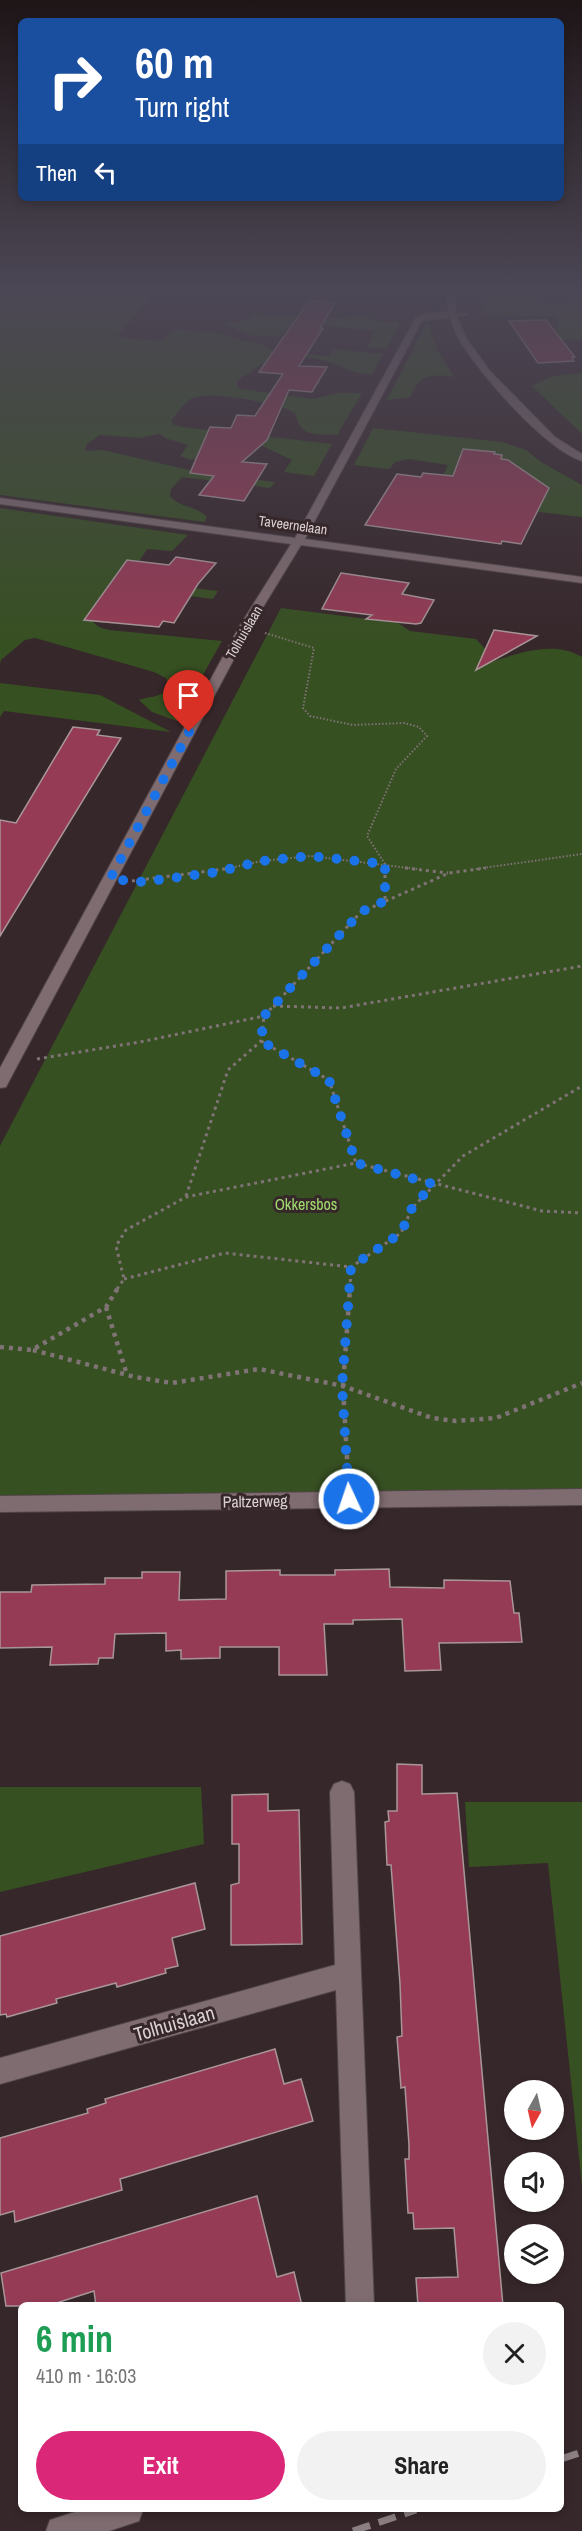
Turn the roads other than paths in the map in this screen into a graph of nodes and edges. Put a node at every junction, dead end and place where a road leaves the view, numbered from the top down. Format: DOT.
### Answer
graph roads {
  1 [pos="370,409"];
  2 [pos="521,409"];
  3 [pos="582,458"];
  4 [pos="0,501"];
  5 [pos="299,540"];
  6 [pos="582,580"];
  7 [pos="5,1063"];
  8 [pos="0,1083"];
  9 [pos="582,1497"];
  10 [pos="0,1504"];
  11 [pos="342,1792"];
  12 [pos="348,1974"];
  13 [pos="0,2071"];
  14 [pos="360,2302"];
  15 [pos="122,2512"];
  16 [pos="61,2531"];
  1 -- 5 [label="street, Tolhuislaan"];
  2 -- 3 [label="street"];
  4 -- 5 [label="street, Taveernelaan"];
  5 -- 6 [label="street, Taveernelaan"];
  5 -- 7 [label="street, Tolhuislaan"];
  7 -- 8 [label="street, Tolhuislaan"];
  9 -- 10 [label="street, Paltzerweg"];
  11 -- 12 [label="street"];
  12 -- 13 [label="street, Tolhuislaan"];
  12 -- 14 [label="street"];
  15 -- 16 [label="street"];
}
